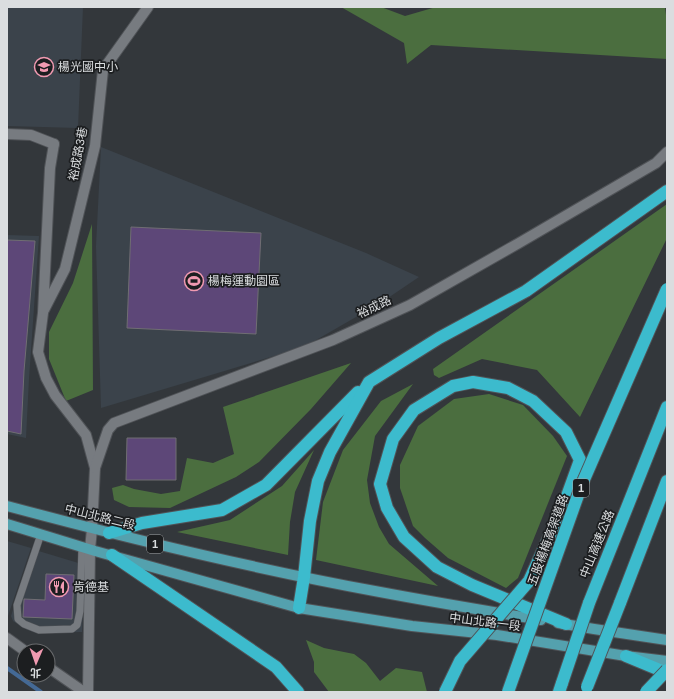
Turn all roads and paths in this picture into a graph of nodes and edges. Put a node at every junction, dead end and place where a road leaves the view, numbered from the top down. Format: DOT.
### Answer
graph roads {
  1 [pos="148,7"];
  2 [pos="7,134"];
  3 [pos="667,152"];
  4 [pos="667,191"];
  5 [pos="667,289"];
  6 [pos="43,313"];
  7 [pos="369,382"];
  8 [pos="667,407"];
  9 [pos="95,468"];
  10 [pos="667,481"];
  11 [pos="7,506"];
  12 [pos="7,524"];
  13 [pos="92,529"];
  14 [pos="109,533"];
  15 [pos="42,534"];
  16 [pos="86,548"];
  17 [pos="112,554"];
  18 [pos="304,577"];
  19 [pos="299,608"];
  20 [pos="566,624"];
  21 [pos="7,638"];
  22 [pos="667,640"];
  23 [pos="16,644"];
  24 [pos="626,656"];
  25 [pos="667,661"];
  26 [pos="667,665"];
  27 [pos="667,670"];
  28 [pos="56,673"];
  29 [pos="667,673"];
  30 [pos="560,688"];
  31 [pos="586,689"];
  32 [pos="84,692"];
  33 [pos="88,692"];
  34 [pos="298,692"];
  35 [pos="445,692"];
  36 [pos="508,692"];
  37 [pos="646,692"];
  38 [pos="656,692"];
  1 -- 6 [label="street, 裕成路3巷"];
  2 -- 6 [label="street, 裕成路3巷"];
  3 -- 9 [label="street, 裕成路"];
  4 -- 7 [label="highway"];
  5 -- 36 [label="highway, 五股楊梅高架道路 / 1, bridge"];
  6 -- 9 [label="street, 裕成路3巷"];
  7 -- 14 [label="highway"];
  7 -- 18 [label="highway"];
  8 -- 30 [label="highway, 中山高速公路, bridge"];
  9 -- 13 [label="street, 裕成路3巷"];
  10 -- 31 [label="highway, bridge"];
  11 -- 13 [label="main road, 中山北路二段 / 1"];
  12 -- 15 [label="main road, 1"];
  13 -- 14 [label="main road, 中山北路二段 / 1"];
  13 -- 16 [label="street, 裕成路3巷"];
  14 -- 18 [label="main road, 中山北路二段 / 1"];
  15 -- 16 [label="main road, 1"];
  15 -- 16 [label="lane"];
  16 -- 17 [label="main road, 1"];
  16 -- 33 [label="street, 裕成路3巷"];
  17 -- 19 [label="main road, 1"];
  17 -- 34 [label="highway"];
  18 -- 19 [label="highway"];
  18 -- 20 [label="main road, 中山北路一段 / 1"];
  19 -- 24 [label="main road, 中山北路一段 / 1"];
  20 -- 22 [label="main road, 中山北路一段 / 1"];
  20 -- 35 [label="highway, bridge"];
  21 -- 23 [label="street"];
  24 -- 25 [label="main road, 中山北路一段 / 1"];
  24 -- 29 [label="highway"];
  26 -- 38 [label="highway, bridge"];
  27 -- 37 [label="highway, bridge"];
  28 -- 32 [label="street"];
}
